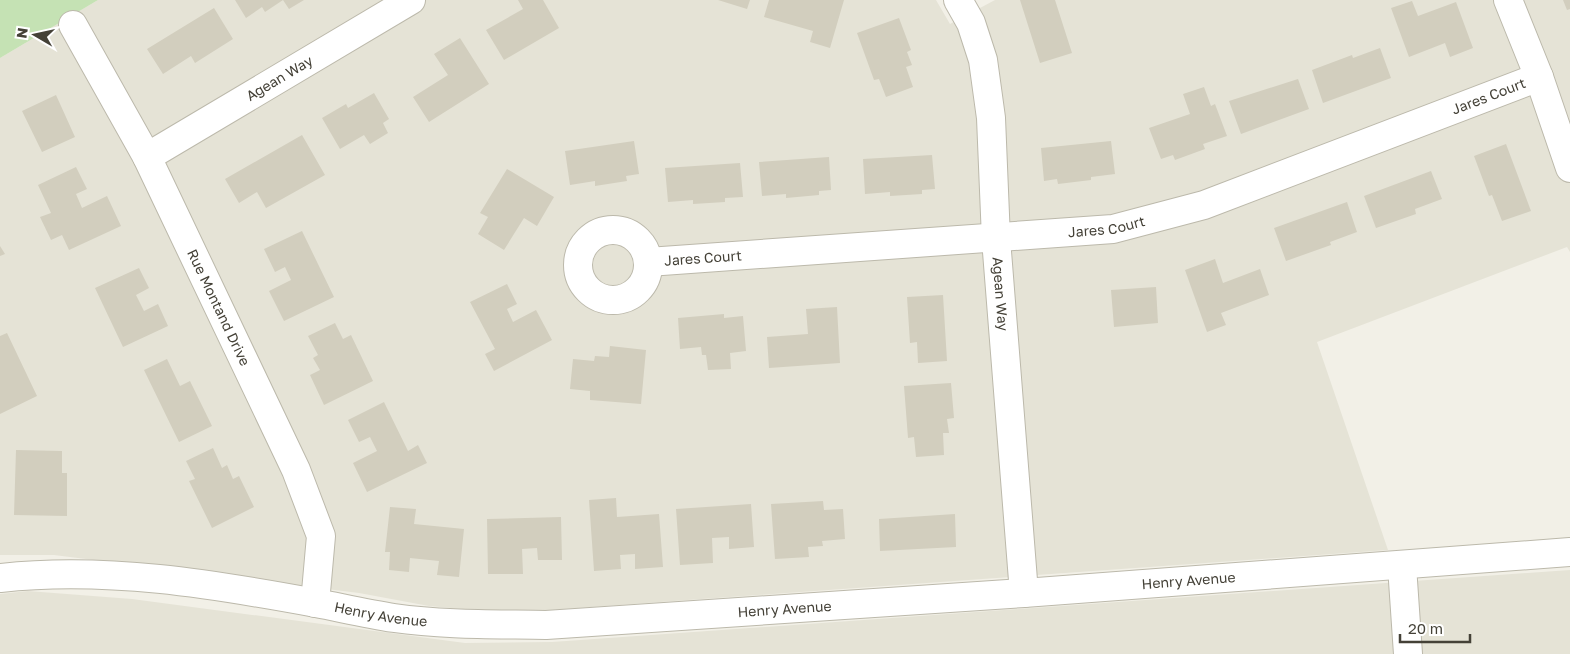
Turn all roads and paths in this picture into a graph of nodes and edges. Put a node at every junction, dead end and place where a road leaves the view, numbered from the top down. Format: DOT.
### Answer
graph roads {
  1 [pos="411,0"];
  2 [pos="958,0"];
  3 [pos="1508,0"];
  4 [pos="73,25"];
  5 [pos="1540,77"];
  6 [pos="148,157"];
  7 [pos="1570,168"];
  8 [pos="996,239"];
  9 [pos="648,262"];
  10 [pos="1570,552"];
  11 [pos="1402,566"];
  12 [pos="0,578"];
  13 [pos="1024,593"];
  14 [pos="315,603"];
  15 [pos="1408,654"];
  1 -- 6 [label="street, Agean Way"];
  2 -- 8 [label="street, Agean Way"];
  3 -- 5 [label="street"];
  4 -- 6 [label="street, Rue Montand Drive"];
  5 -- 7 [label="street"];
  5 -- 8 [label="street, Jares Court"];
  6 -- 14 [label="street, Rue Montand Drive"];
  8 -- 9 [label="street, Jares Court"];
  8 -- 13 [label="street, Agean Way"];
  10 -- 11 [label="street, Henry Avenue"];
  11 -- 13 [label="street, Henry Avenue"];
  11 -- 15 [label="street"];
  12 -- 14 [label="street, Henry Avenue"];
  13 -- 14 [label="street, Henry Avenue"];
}
